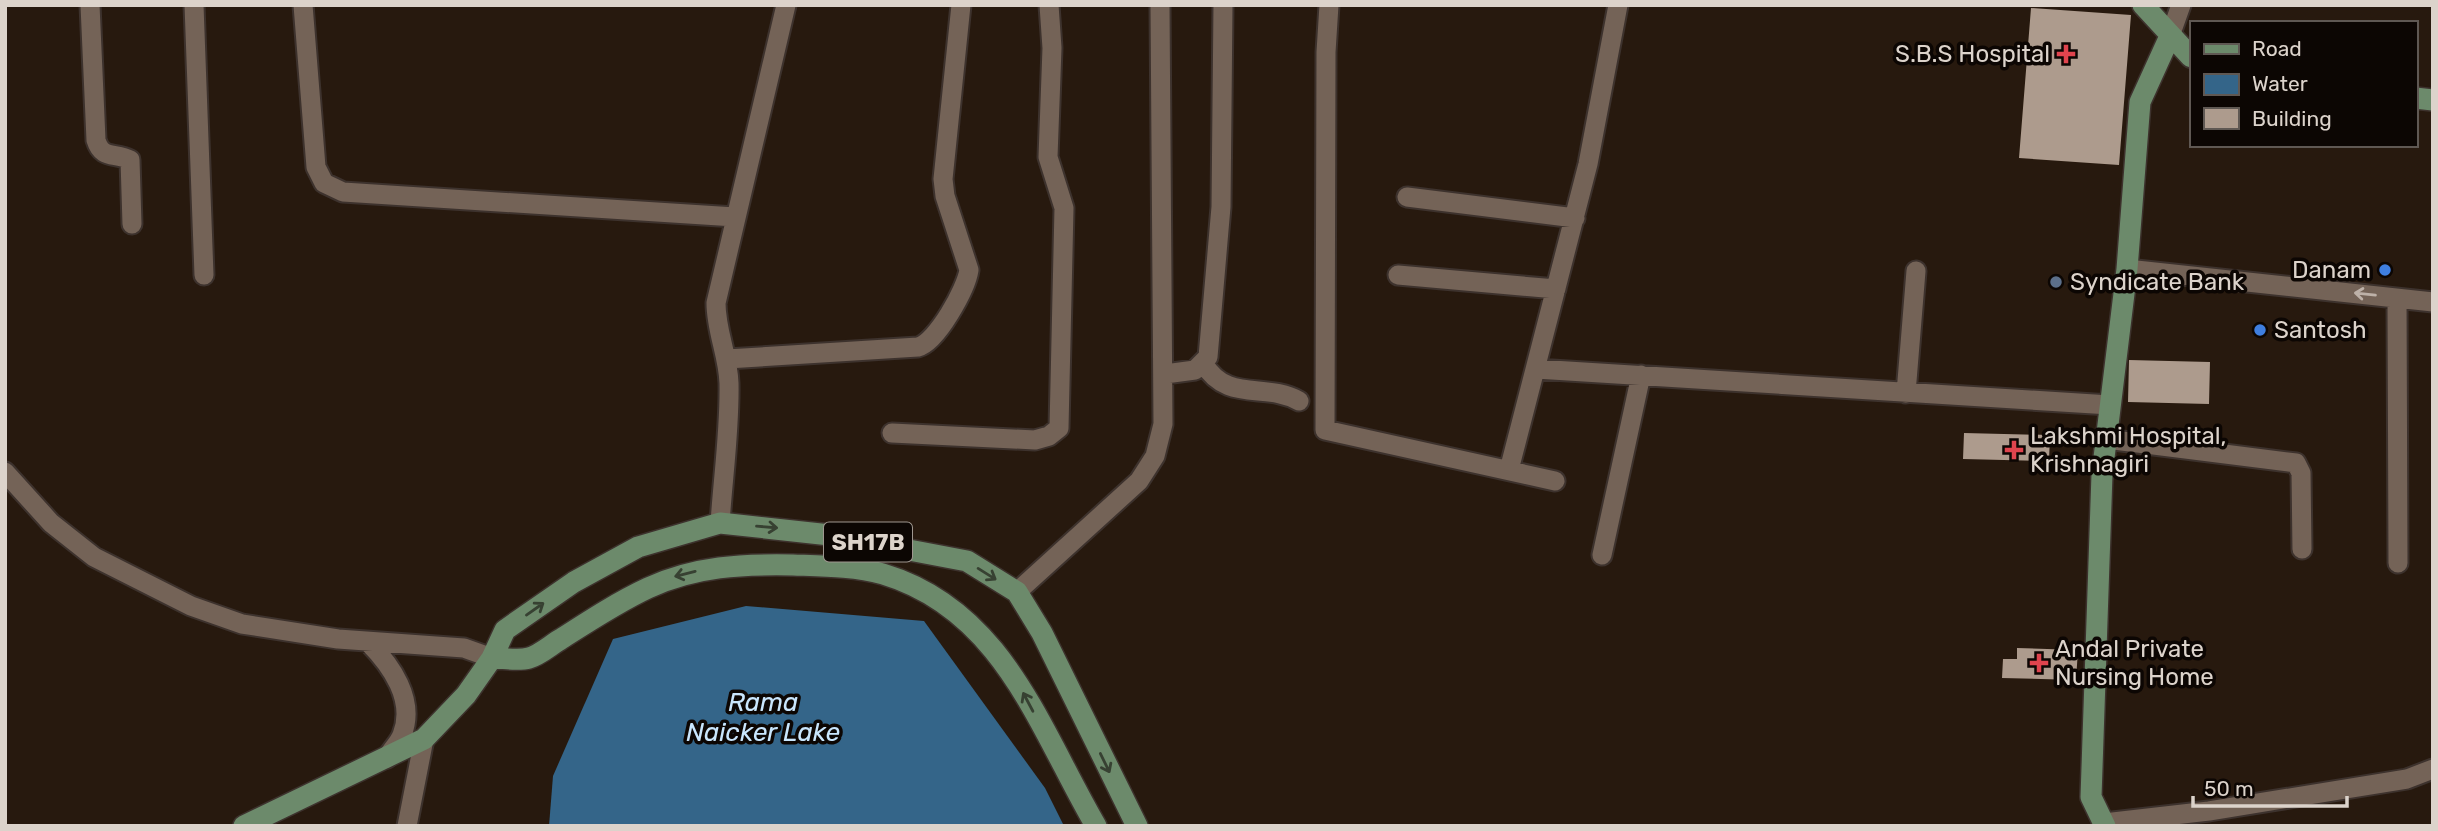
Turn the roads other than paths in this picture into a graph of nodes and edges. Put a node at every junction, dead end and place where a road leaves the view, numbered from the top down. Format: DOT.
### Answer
graph roads {
  1 [pos="90,5"];
  2 [pos="194,5"];
  3 [pos="303,5"];
  4 [pos="786,5"];
  5 [pos="961,5"];
  6 [pos="1049,5"];
  7 [pos="1160,5"];
  8 [pos="1223,5"];
  9 [pos="1329,5"];
  10 [pos="1618,5"];
  11 [pos="2143,5"];
  12 [pos="2181,5"];
  13 [pos="2170,36"];
  14 [pos="2190,56"];
  15 [pos="1407,197"];
  16 [pos="735,217"];
  17 [pos="1574,218"];
  18 [pos="132,224"];
  19 [pos="2127,269"];
  20 [pos="1916,271"];
  21 [pos="204,275"];
  22 [pos="1398,275"];
  23 [pos="1556,289"];
  24 [pos="2397,298"];
  25 [pos="2433,302"];
  26 [pos="727,359"];
  27 [pos="1204,364"];
  28 [pos="1536,369"];
  29 [pos="1165,374"];
  30 [pos="1641,375"];
  31 [pos="1906,393"];
  32 [pos="1299,401"];
  33 [pos="2110,405"];
  34 [pos="892,433"];
  35 [pos="2106,439"];
  36 [pos="1509,470"];
  37 [pos="9,481"];
  38 [pos="1555,481"];
  39 [pos="720,523"];
  40 [pos="2302,550"];
  41 [pos="1602,555"];
  42 [pos="2398,563"];
  43 [pos="1017,592"];
  44 [pos="368,642"];
  45 [pos="492,658"];
  46 [pos="424,739"];
  47 [pos="387,758"];
  48 [pos="2433,769"];
  49 [pos="2104,825"];
  50 [pos="244,826"];
  51 [pos="407,826"];
  52 [pos="1096,826"];
  53 [pos="1137,826"];
  1 -- 18 [label="street"];
  2 -- 21 [label="street"];
  3 -- 16 [label="street"];
  4 -- 16 [label="street"];
  5 -- 26 [label="street"];
  6 -- 34 [label="street"];
  7 -- 29 [label="street"];
  8 -- 27 [label="street"];
  9 -- 36 [label="street"];
  10 -- 17 [label="street"];
  11 -- 13 [label="main road"];
  12 -- 13 [label="street"];
  13 -- 14 [label="main road"];
  13 -- 19 [label="main road"];
  15 -- 17 [label="street"];
  16 -- 26 [label="street"];
  17 -- 23 [label="street"];
  24 -- 19 [label="street, one-way"];
  19 -- 33 [label="main road"];
  20 -- 31 [label="street"];
  22 -- 23 [label="street"];
  23 -- 28 [label="street"];
  24 -- 25 [label="street"];
  24 -- 42 [label="street"];
  26 -- 39 [label="street"];
  27 -- 29 [label="street"];
  27 -- 32 [label="street"];
  28 -- 30 [label="street"];
  28 -- 36 [label="street"];
  29 -- 43 [label="street"];
  30 -- 31 [label="street"];
  30 -- 41 [label="street"];
  31 -- 33 [label="street"];
  33 -- 35 [label="main road"];
  35 -- 40 [label="street"];
  35 -- 49 [label="main road"];
  36 -- 38 [label="street"];
  37 -- 44 [label="street"];
  39 -- 43 [label="main road, SH17B, one-way"];
  45 -- 39 [label="main road, SH17B, one-way"];
  43 -- 53 [label="main road, SH17B, one-way"];
  44 -- 45 [label="street"];
  44 -- 47 [label="street"];
  45 -- 46 [label="main road, SH17B"];
  52 -- 45 [label="main road, SH17B, one-way"];
  46 -- 47 [label="main road, SH17B"];
  46 -- 51 [label="street"];
  47 -- 50 [label="main road, SH17B"];
  48 -- 49 [label="street"];
}
